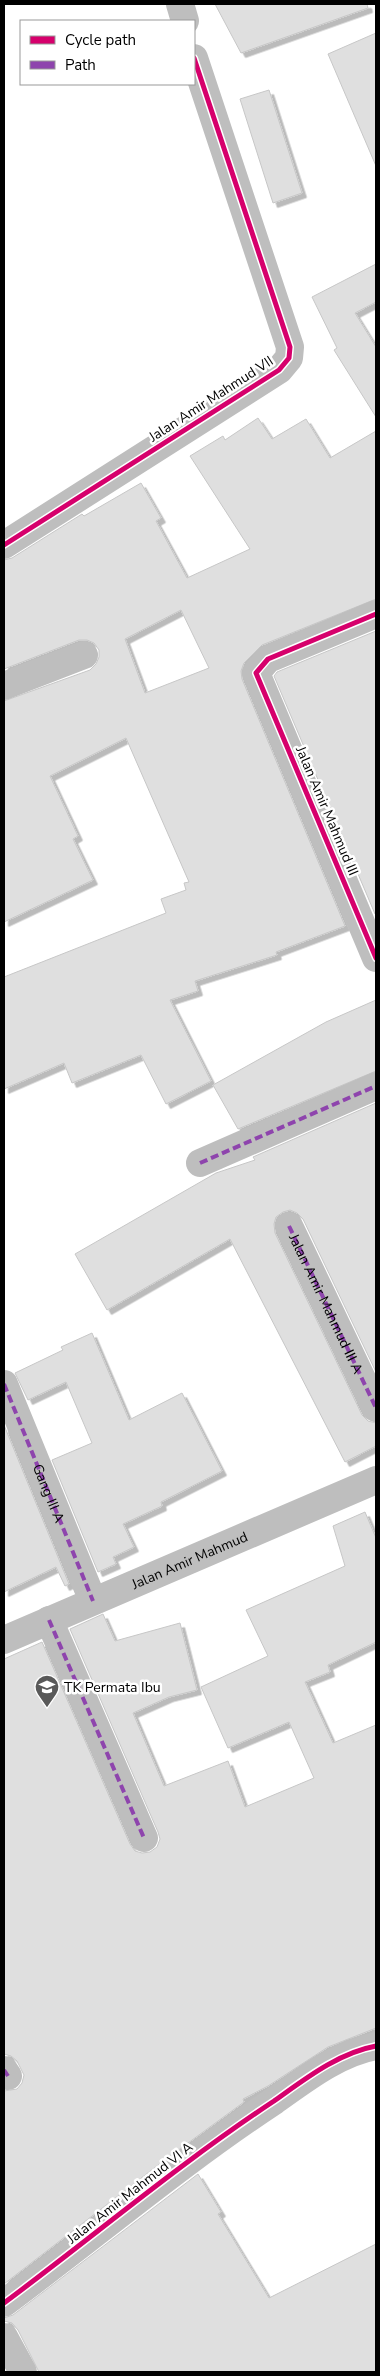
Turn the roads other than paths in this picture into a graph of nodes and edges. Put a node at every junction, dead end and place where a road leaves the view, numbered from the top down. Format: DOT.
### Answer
graph roads {
  1 [pos="180,4"];
  2 [pos="184,20"];
  3 [pos="195,61"];
  4 [pos="4,545"];
  5 [pos="376,614"];
  6 [pos="84,655"];
  7 [pos="4,686"];
  8 [pos="376,958"];
  9 [pos="376,1086"];
  10 [pos="200,1163"];
  11 [pos="289,1226"];
  12 [pos="4,1384"];
  13 [pos="376,1408"];
  14 [pos="376,1480"];
  15 [pos="93,1601"];
  16 [pos="49,1620"];
  17 [pos="4,1640"];
  18 [pos="144,1838"];
  19 [pos="376,2046"];
  20 [pos="4,2303"];
  21 [pos="4,2337"];
  22 [pos="23,2372"];
  1 -- 2 [label="street"];
  3 -- 4 [label="street, Jalan Amir Mahmud VII"];
  5 -- 8 [label="street, Jalan Amir Mahmud III"];
  6 -- 7 [label="street"];
  9 -- 10 [label="street"];
  11 -- 13 [label="street, Jalan Amir Mahmud III A"];
  12 -- 15 [label="street, Gang III A"];
  14 -- 15 [label="street, Jalan Amir Mahmud"];
  15 -- 16 [label="street, Jalan Amir Mahmud"];
  16 -- 17 [label="street, Jalan Amir Mahmud"];
  16 -- 18 [label="street"];
  19 -- 20 [label="street, Jalan Amir Mahmud VI A"];
  21 -- 22 [label="street"];
}
